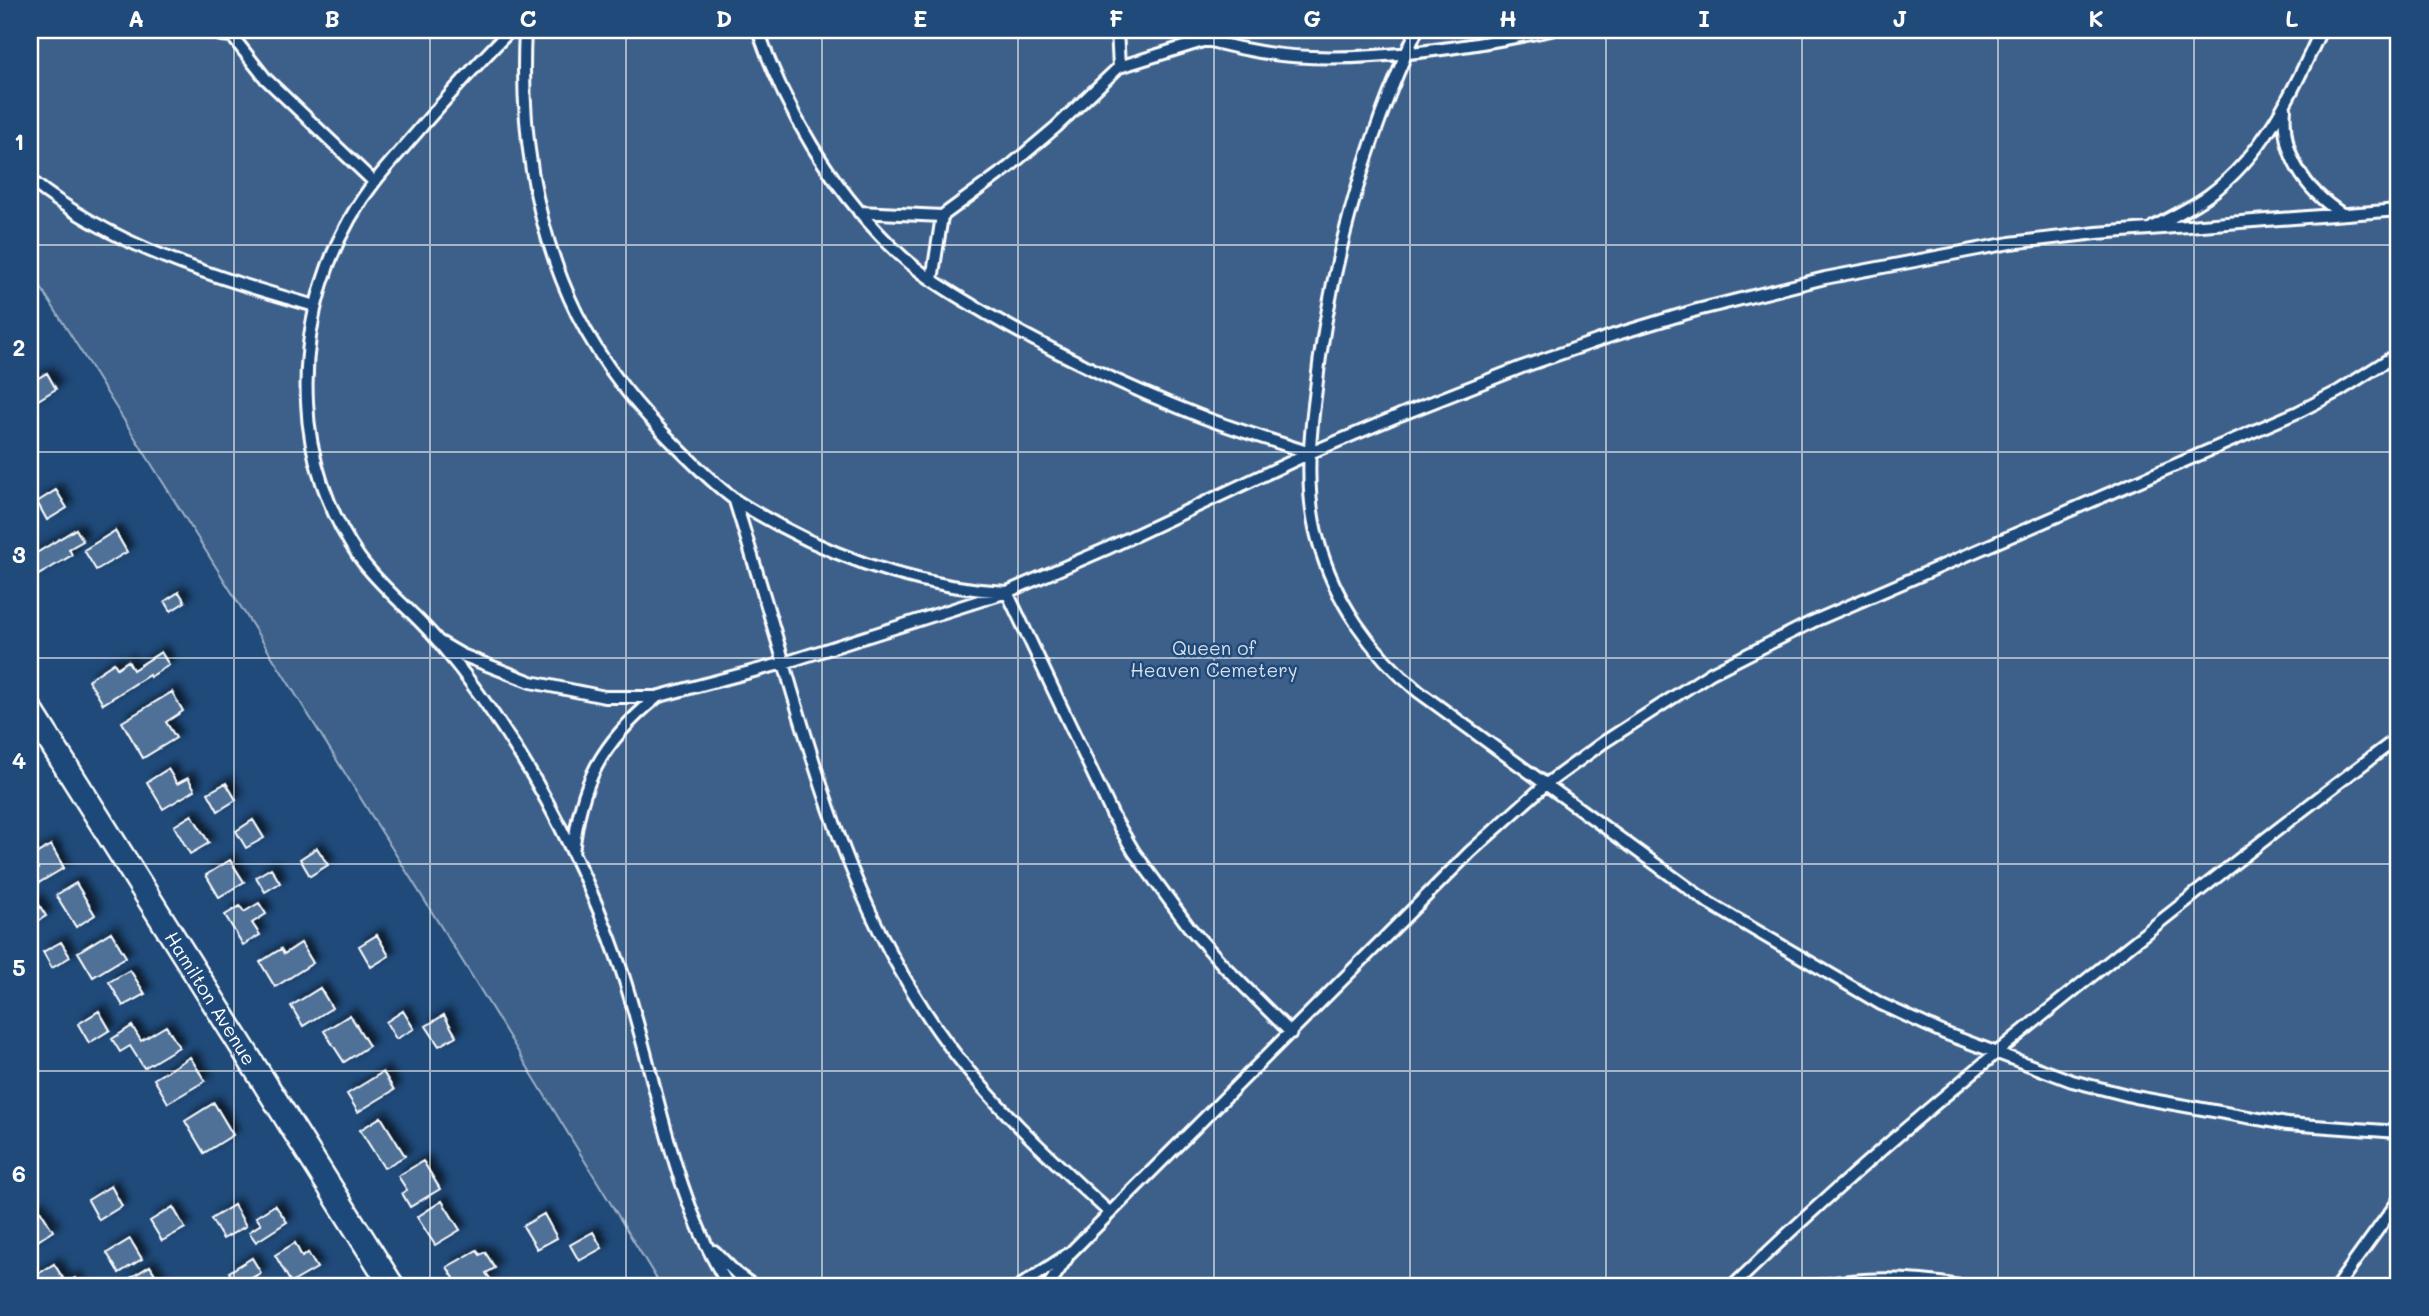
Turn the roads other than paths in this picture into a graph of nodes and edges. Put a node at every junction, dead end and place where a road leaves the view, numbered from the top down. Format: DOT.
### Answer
graph roads {
  1 [pos="210,30"];
  2 [pos="511,30"];
  3 [pos="525,30"];
  4 [pos="758,30"];
  5 [pos="1117,30"];
  6 [pos="1172,30"];
  7 [pos="1417,30"];
  8 [pos="1551,30"];
  9 [pos="2321,30"];
  10 [pos="233,33"];
  11 [pos="1206,40"];
  12 [pos="1407,52"];
  13 [pos="1119,67"];
  14 [pos="2286,102"];
  15 [pos="30,180"];
  16 [pos="374,182"];
  17 [pos="2399,209"];
  18 [pos="859,212"];
  19 [pos="2342,214"];
  20 [pos="942,216"];
  21 [pos="2148,230"];
  22 [pos="932,280"];
  23 [pos="314,306"];
  24 [pos="2399,353"];
  25 [pos="1310,453"];
  26 [pos="736,501"];
  27 [pos="1007,592"];
  28 [pos="438,641"];
  29 [pos="784,663"];
  30 [pos="656,697"];
  31 [pos="30,709"];
  32 [pos="2399,737"];
  33 [pos="1545,785"];
  34 [pos="573,853"];
  35 [pos="1291,1033"];
  36 [pos="1997,1053"];
  37 [pos="2399,1132"];
  38 [pos="2399,1200"];
  39 [pos="1110,1213"];
  40 [pos="707,1244"];
  41 [pos="1070,1253"];
  42 [pos="392,1286"];
  43 [pos="729,1286"];
  44 [pos="754,1286"];
  45 [pos="1020,1286"];
  46 [pos="1048,1286"];
  47 [pos="1733,1286"];
  48 [pos="1818,1286"];
  49 [pos="1960,1286"];
  50 [pos="2337,1286"];
  1 -- 10 [label="lane"];
  2 -- 16 [label="lane"];
  3 -- 26 [label="lane"];
  4 -- 18 [label="lane"];
  5 -- 13 [label="lane"];
  6 -- 11 [label="lane"];
  7 -- 12 [label="lane"];
  8 -- 12 [label="lane"];
  9 -- 14 [label="lane"];
  10 -- 16 [label="lane"];
  11 -- 12 [label="lane"];
  11 -- 13 [label="lane"];
  12 -- 25 [label="lane"];
  13 -- 20 [label="lane"];
  14 -- 19 [label="lane"];
  14 -- 21 [label="lane"];
  15 -- 23 [label="lane"];
  16 -- 23 [label="lane"];
  17 -- 19 [label="lane"];
  18 -- 20 [label="lane"];
  18 -- 22 [label="lane"];
  19 -- 21 [label="lane"];
  20 -- 22 [label="lane"];
  21 -- 25 [label="lane"];
  22 -- 25 [label="lane"];
  23 -- 28 [label="lane"];
  24 -- 33 [label="lane"];
  25 -- 27 [label="lane"];
  25 -- 33 [label="lane"];
  26 -- 27 [label="lane"];
  26 -- 29 [label="lane"];
  27 -- 29 [label="lane"];
  27 -- 35 [label="lane"];
  28 -- 30 [label="lane"];
  28 -- 34 [label="lane"];
  29 -- 30 [label="lane"];
  29 -- 39 [label="lane"];
  30 -- 34 [label="lane"];
  31 -- 42 [label="street, Hamilton Avenue"];
  32 -- 36 [label="lane"];
  33 -- 35 [label="lane"];
  33 -- 36 [label="lane"];
  34 -- 40 [label="lane"];
  35 -- 39 [label="lane"];
  36 -- 37 [label="lane"];
  36 -- 47 [label="lane"];
  38 -- 50 [label="lane"];
  39 -- 41 [label="lane"];
  40 -- 43 [label="lane"];
  40 -- 44 [label="lane"];
  41 -- 45 [label="lane"];
  41 -- 46 [label="lane"];
  48 -- 49 [label="lane"];
}
